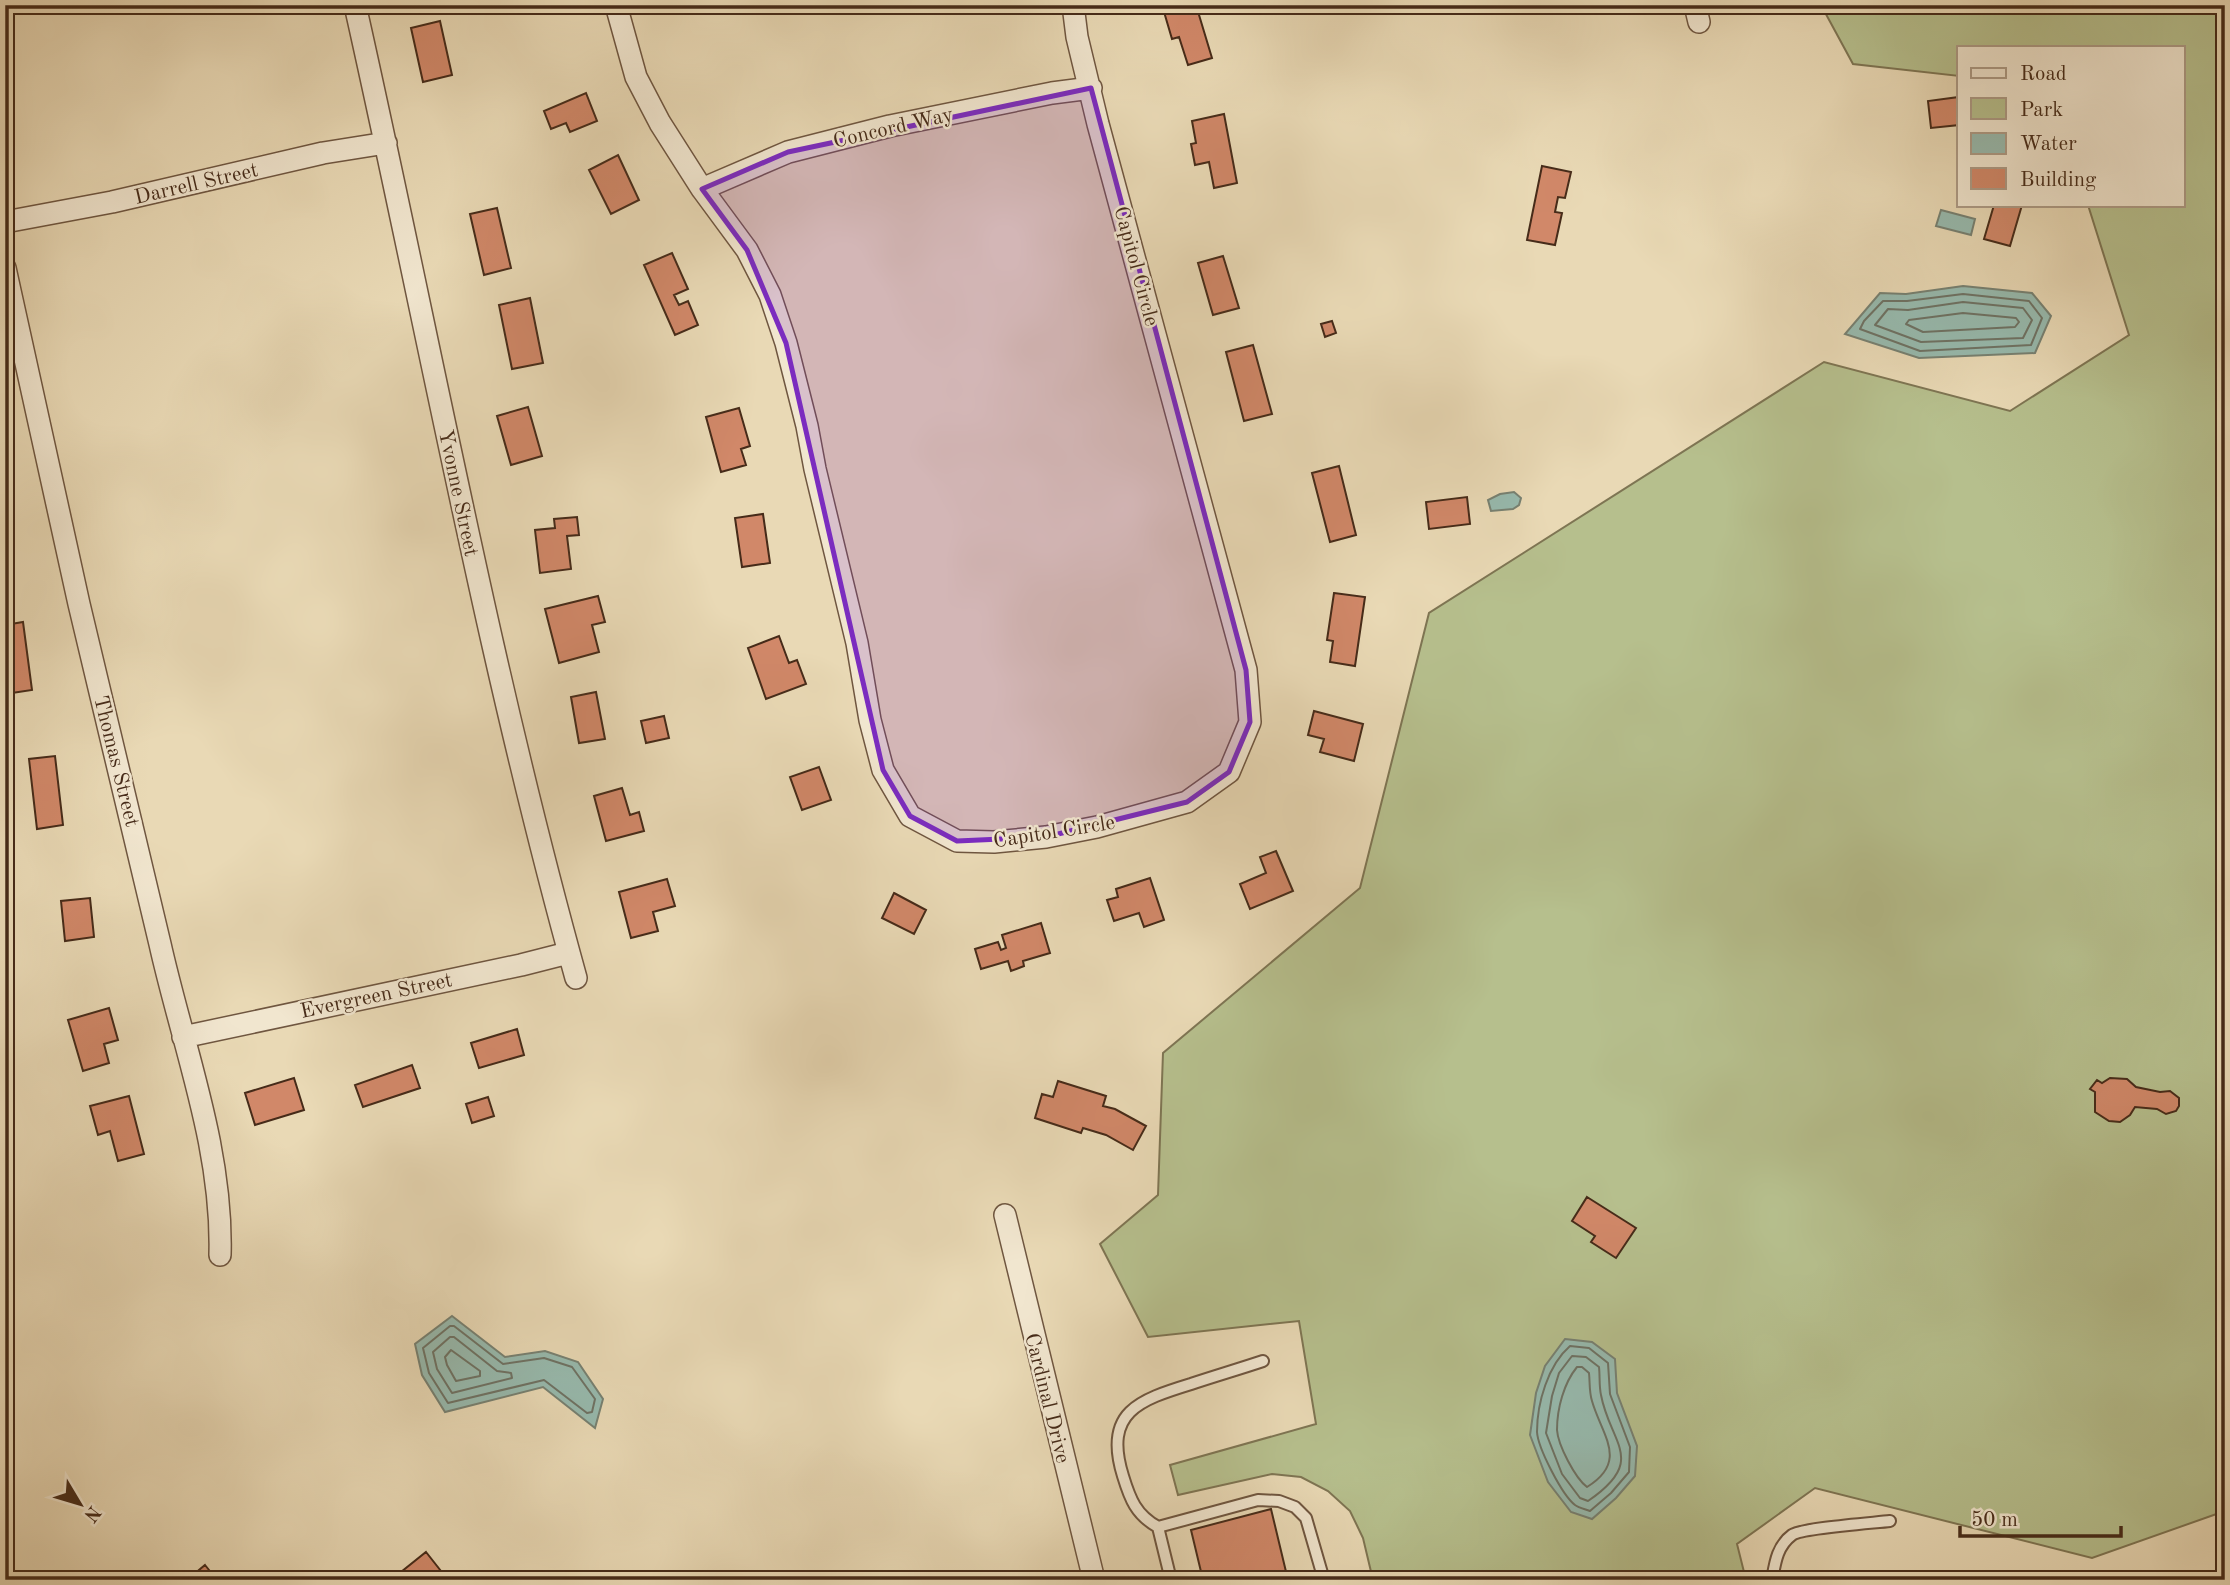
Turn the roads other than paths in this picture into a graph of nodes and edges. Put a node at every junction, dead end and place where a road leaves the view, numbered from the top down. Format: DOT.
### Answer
graph roads {
  1 [pos="355,5"];
  2 [pos="616,5"];
  3 [pos="1073,5"];
  4 [pos="1091,88"];
  5 [pos="386,143"];
  6 [pos="702,189"];
  7 [pos="5,222"];
  8 [pos="5,268"];
  9 [pos="569,953"];
  10 [pos="576,978"];
  11 [pos="183,1037"];
  12 [pos="1005,1215"];
  13 [pos="220,1255"];
  14 [pos="1263,1361"];
  15 [pos="1890,1521"];
  16 [pos="1158,1527"];
  17 [pos="1094,1580"];
  18 [pos="1171,1580"];
  19 [pos="1324,1580"];
  20 [pos="1772,1580"];
  1 -- 5 [label="street, Yvonne Street"];
  2 -- 6 [label="street, Capitol Circle"];
  3 -- 4 [label="street, Capitol Circle"];
  4 -- 6 [label="street, Concord Way"];
  4 -- 6 [label="street, Capitol Circle"];
  5 -- 7 [label="street, Darrell Street"];
  5 -- 9 [label="street, Yvonne Street"];
  8 -- 11 [label="street, Thomas Street"];
  9 -- 10 [label="street, Yvonne Street"];
  9 -- 11 [label="street, Evergreen Street"];
  11 -- 13 [label="street, Thomas Street"];
  12 -- 17 [label="street, Cardinal Drive"];
  14 -- 16 [label="lane"];
  15 -- 20 [label="lane"];
  16 -- 18 [label="lane"];
  16 -- 19 [label="lane"];
}
